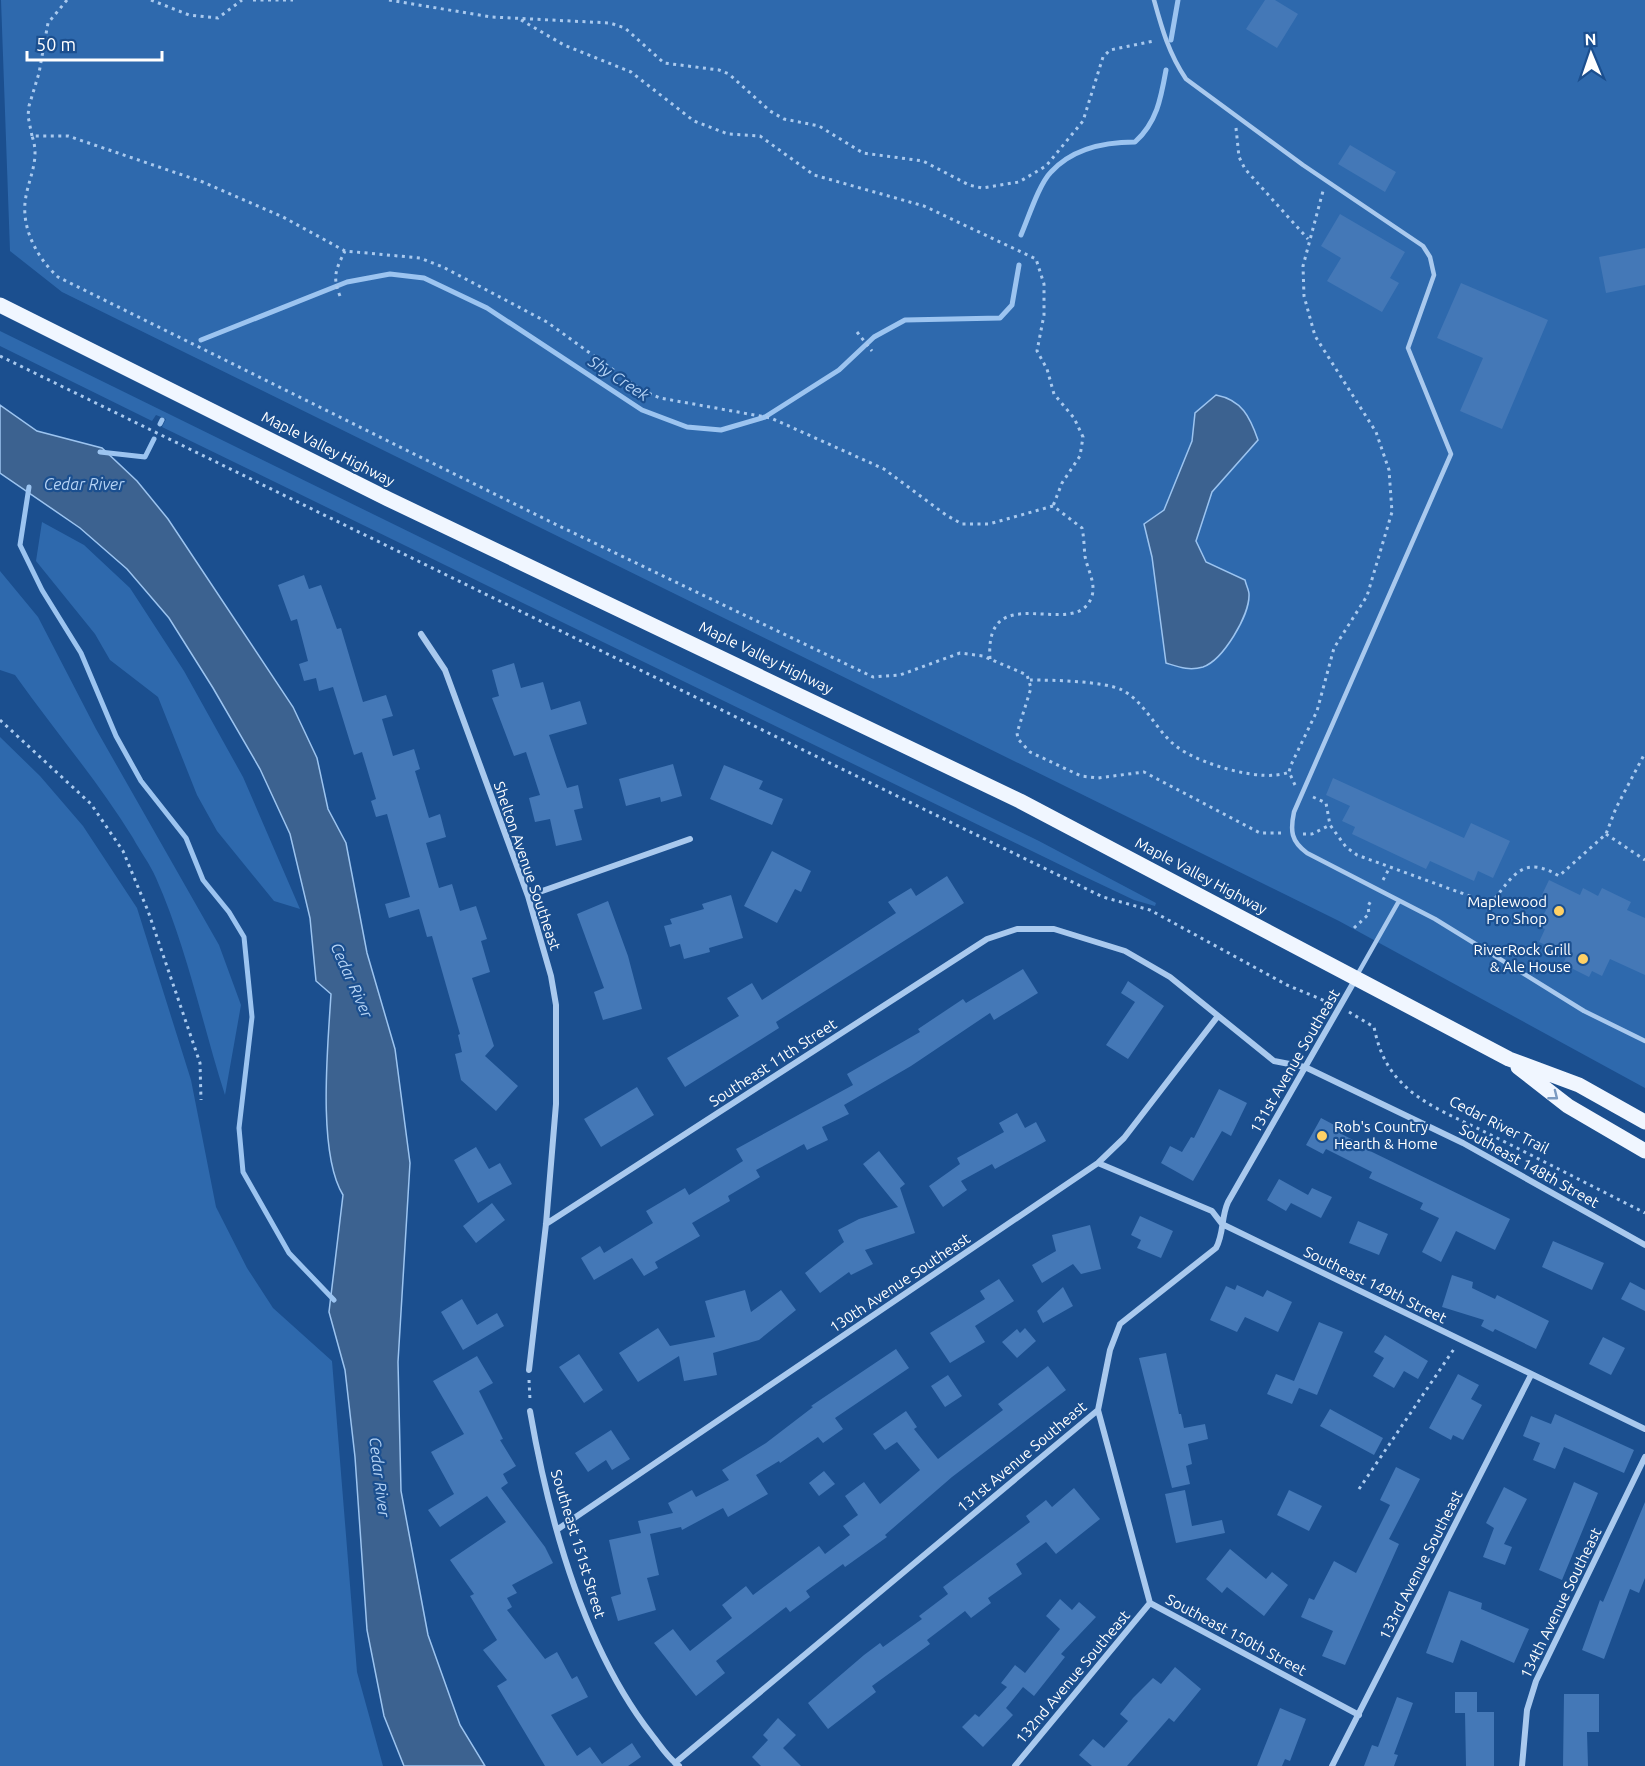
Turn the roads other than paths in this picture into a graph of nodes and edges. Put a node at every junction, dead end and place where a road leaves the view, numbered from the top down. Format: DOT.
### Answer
graph roads {
  1 [pos="1154,0"];
  2 [pos="0,305"];
  3 [pos="421,634"];
  4 [pos="690,839"];
  5 [pos="528,896"];
  6 [pos="1399,901"];
  7 [pos="1017,929"];
  8 [pos="1356,978"];
  9 [pos="1218,1016"];
  10 [pos="1645,1041"];
  11 [pos="1509,1059"];
  12 [pos="1305,1067"];
  13 [pos="1645,1122"];
  14 [pos="1645,1151"];
  15 [pos="1098,1163"];
  16 [pos="546,1224"];
  17 [pos="1222,1224"];
  18 [pos="1645,1245"];
  19 [pos="529,1370"];
  20 [pos="1531,1375"];
  21 [pos="1098,1410"];
  22 [pos="530,1411"];
  23 [pos="1645,1429"];
  24 [pos="1645,1457"];
  25 [pos="558,1529"];
  26 [pos="1150,1603"];
  27 [pos="1359,1715"];
  28 [pos="677,1764"];
  29 [pos="1015,1766"];
  30 [pos="1332,1766"];
  31 [pos="1522,1766"];
  1 -- 6 [label="lane"];
  2 -- 8 [label="main road, Maple Valley Highway"];
  3 -- 5 [label="street, Shelton Avenue Southeast"];
  4 -- 5 [label="street"];
  5 -- 16 [label="street, Shelton Avenue Southeast"];
  6 -- 8 [label="lane"];
  6 -- 10 [label="lane"];
  7 -- 9 [label="street, Southeast 148th Street"];
  7 -- 16 [label="street, Southeast 11th Street"];
  8 -- 11 [label="main road, Maple Valley Highway"];
  8 -- 12 [label="street, 131st Avenue Southeast"];
  9 -- 12 [label="street, Southeast 148th Street"];
  9 -- 15 [label="street, 130th Avenue Southeast"];
  11 -- 13 [label="main road, Maple Valley Highway"];
  11 -- 14 [label="main road, Maple Valley Highway, one-way"];
  12 -- 17 [label="street, 131st Avenue Southeast"];
  12 -- 18 [label="street, Southeast 148th Street"];
  15 -- 17 [label="street, Southeast 149th Street"];
  15 -- 25 [label="street, 130th Avenue Southeast"];
  16 -- 19 [label="street, Shelton Avenue Southeast"];
  17 -- 20 [label="street, Southeast 149th Street"];
  17 -- 21 [label="street, 131st Avenue Southeast"];
  20 -- 23 [label="street, Southeast 149th Street"];
  20 -- 27 [label="street, 133rd Avenue Southeast"];
  21 -- 26 [label="street, Southeast 150th Street"];
  21 -- 28 [label="street, 131st Avenue Southeast"];
  22 -- 25 [label="street, Southeast 151st Street"];
  24 -- 31 [label="street, 134th Avenue Southeast"];
  25 -- 28 [label="street, Southeast 151st Street"];
  26 -- 27 [label="street, Southeast 150th Street"];
  26 -- 29 [label="street, 132nd Avenue Southeast"];
  27 -- 30 [label="street, 133rd Avenue Southeast"];
}
